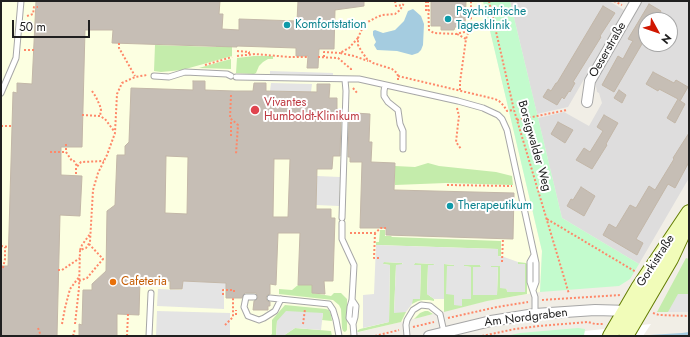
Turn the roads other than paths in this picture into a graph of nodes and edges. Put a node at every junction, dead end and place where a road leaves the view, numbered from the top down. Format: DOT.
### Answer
graph roads {
  1 [pos="21,1"];
  2 [pos="636,1"];
  3 [pos="151,76"];
  4 [pos="345,80"];
  5 [pos="385,85"];
  6 [pos="1,94"];
  7 [pos="587,102"];
  8 [pos="403,149"];
  9 [pos="689,212"];
  10 [pos="689,220"];
  11 [pos="151,293"];
  12 [pos="254,297"];
  13 [pos="270,298"];
  14 [pos="281,299"];
  15 [pos="625,311"];
  16 [pos="647,313"];
  17 [pos="535,314"];
  18 [pos="629,331"];
  19 [pos="444,332"];
  20 [pos="612,332"];
  21 [pos="149,336"];
  22 [pos="339,336"];
  23 [pos="354,336"];
  24 [pos="408,336"];
  25 [pos="429,336"];
  1 -- 6 [label="lane"];
  2 -- 7 [label="street, Oeserstraße"];
  3 -- 4 [label="lane"];
  4 -- 5 [label="lane"];
  4 -- 23 [label="lane"];
  5 -- 8 [label="lane"];
  5 -- 17 [label="lane"];
  9 -- 15 [label="main road, Gorkistraße"];
  10 -- 16 [label="main road, Gorkistraße"];
  11 -- 21 [label="lane"];
  12 -- 14 [label="lane"];
  13 -- 14 [label="lane"];
  14 -- 22 [label="lane"];
  15 -- 16 [label="street"];
  15 -- 17 [label="street, Am Nordgraben"];
  15 -- 20 [label="main road, Gorkistraße"];
  16 -- 18 [label="main road, Gorkistraße"];
  17 -- 19 [label="street, Am Nordgraben"];
  19 -- 24 [label="lane"];
  19 -- 25 [label="street, Am Nordgraben"];
}
